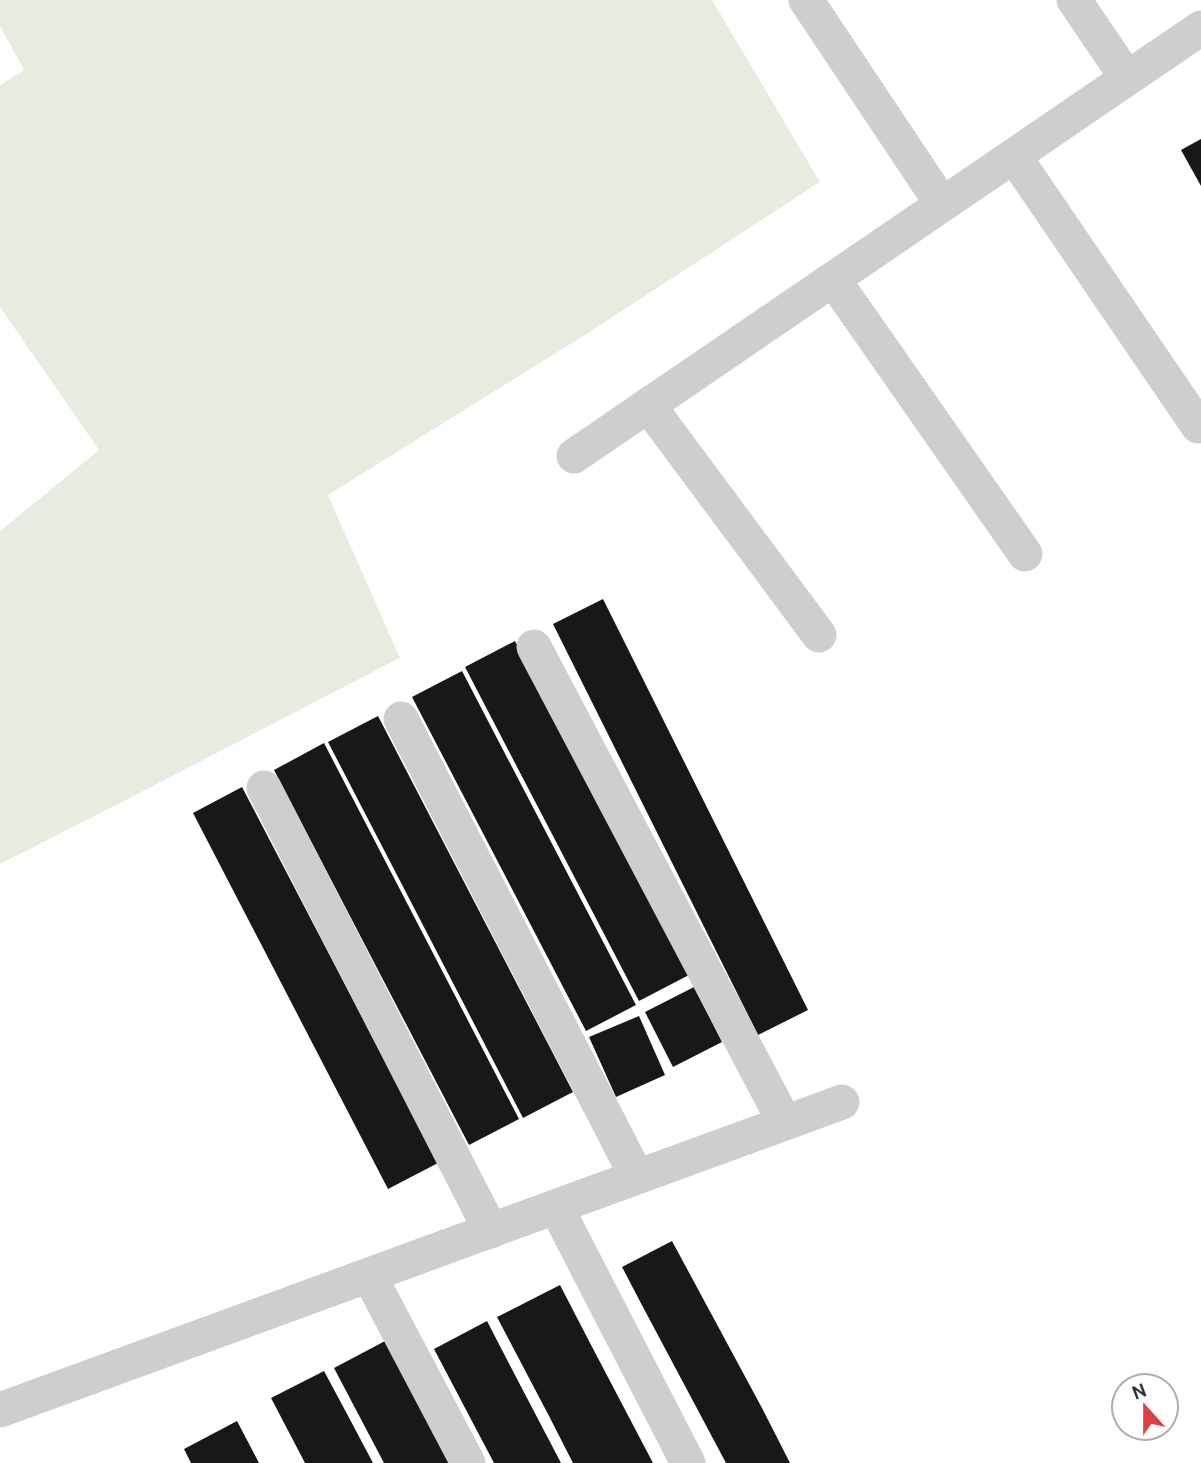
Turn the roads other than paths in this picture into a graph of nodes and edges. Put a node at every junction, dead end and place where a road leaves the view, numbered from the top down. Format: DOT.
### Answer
graph roads {
  1 [pos="806,0"];
  2 [pos="1074,0"];
  3 [pos="1201,28"];
  4 [pos="1127,78"];
  5 [pos="1014,156"];
  6 [pos="942,204"];
  7 [pos="833,279"];
  8 [pos="648,405"];
  9 [pos="1198,426"];
  10 [pos="574,456"];
  11 [pos="1025,554"];
  12 [pos="819,635"];
  13 [pos="534,647"];
  14 [pos="401,719"];
  15 [pos="264,788"];
  16 [pos="842,1102"];
  17 [pos="785,1123"];
  18 [pos="637,1177"];
  19 [pos="556,1207"];
  20 [pos="491,1231"];
  21 [pos="369,1275"];
  22 [pos="0,1410"];
  23 [pos="468,1463"];
  24 [pos="688,1463"];
  1 -- 6 [label="street"];
  2 -- 4 [label="street"];
  3 -- 4 [label="street"];
  4 -- 5 [label="street"];
  5 -- 6 [label="street"];
  5 -- 9 [label="street"];
  6 -- 7 [label="street"];
  7 -- 8 [label="street"];
  7 -- 11 [label="street"];
  8 -- 10 [label="street"];
  8 -- 12 [label="street"];
  13 -- 17 [label="street"];
  14 -- 18 [label="street"];
  15 -- 20 [label="street"];
  16 -- 17 [label="street"];
  17 -- 18 [label="street"];
  18 -- 19 [label="street"];
  19 -- 20 [label="street"];
  19 -- 24 [label="street"];
  20 -- 21 [label="street"];
  21 -- 22 [label="street"];
  21 -- 23 [label="street"];
}
